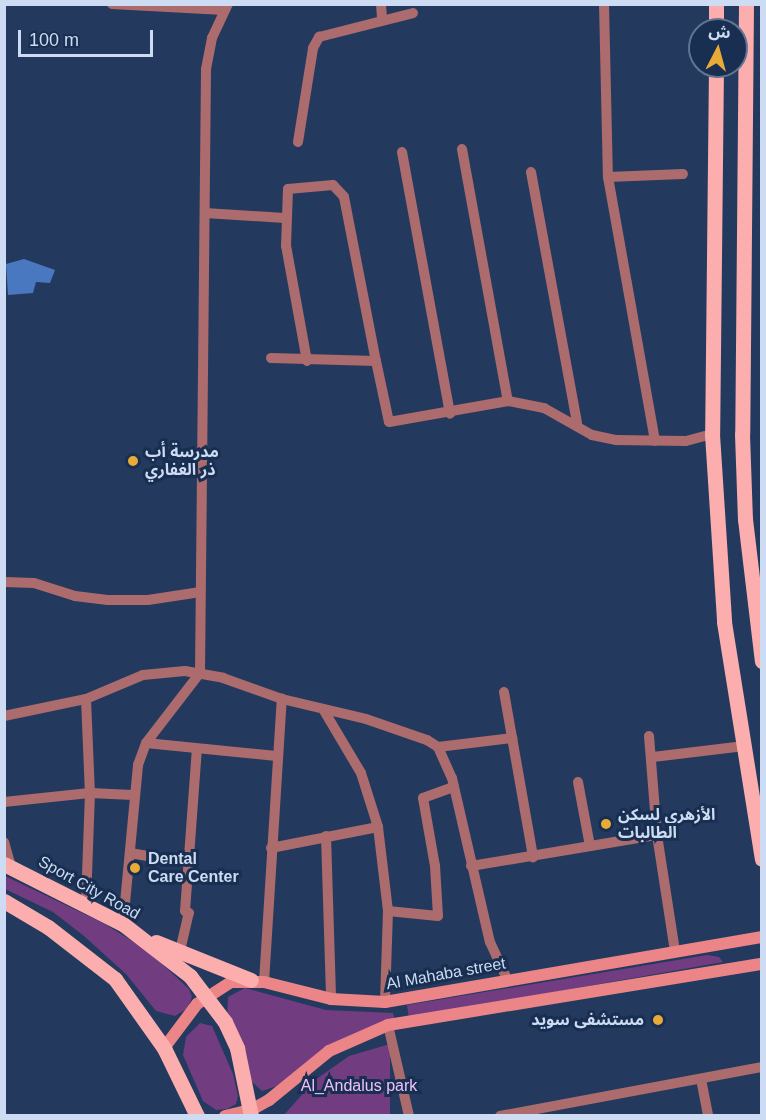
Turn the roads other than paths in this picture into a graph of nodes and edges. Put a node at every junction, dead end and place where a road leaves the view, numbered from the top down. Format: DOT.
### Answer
graph roads {
  1 [pos="112,4"];
  2 [pos="381,4"];
  3 [pos="604,4"];
  4 [pos="746,4"];
  5 [pos="226,7"];
  6 [pos="413,13"];
  7 [pos="382,20"];
  8 [pos="716,78"];
  9 [pos="298,142"];
  10 [pos="462,149"];
  11 [pos="402,152"];
  12 [pos="531,172"];
  13 [pos="683,174"];
  14 [pos="608,177"];
  15 [pos="205,213"];
  16 [pos="285,218"];
  17 [pos="272,358"];
  18 [pos="307,361"];
  19 [pos="376,361"];
  20 [pos="508,401"];
  21 [pos="450,414"];
  22 [pos="576,423"];
  23 [pos="712,434"];
  24 [pos="656,441"];
  25 [pos="745,519"];
  26 [pos="718,520"];
  27 [pos="4,582"];
  28 [pos="200,592"];
  29 [pos="762,661"];
  30 [pos="200,673"];
  31 [pos="504,692"];
  32 [pos="86,699"];
  33 [pos="282,699"];
  34 [pos="323,709"];
  35 [pos="4,716"];
  36 [pos="649,736"];
  37 [pos="512,738"];
  38 [pos="146,743"];
  39 [pos="744,746"];
  40 [pos="438,747"];
  41 [pos="197,749"];
  42 [pos="276,756"];
  43 [pos="653,757"];
  44 [pos="578,782"];
  45 [pos="454,788"];
  46 [pos="90,793"];
  47 [pos="133,795"];
  48 [pos="4,802"];
  49 [pos="378,827"];
  50 [pos="759,831"];
  51 [pos="657,835"];
  52 [pos="326,836"];
  53 [pos="4,842"];
  54 [pos="590,846"];
  55 [pos="271,848"];
  56 [pos="130,854"];
  57 [pos="533,857"];
  58 [pos="762,859"];
  59 [pos="188,863"];
  60 [pos="8,865"];
  61 [pos="471,866"];
  62 [pos="4,901"];
  63 [pos="86,903"];
  64 [pos="388,911"];
  65 [pos="123,924"];
  66 [pos="139,936"];
  67 [pos="762,937"];
  68 [pos="722,944"];
  69 [pos="180,951"];
  70 [pos="675,951"];
  71 [pos="762,964"];
  72 [pos="726,968"];
  73 [pos="507,979"];
  74 [pos="258,981"];
  75 [pos="207,995"];
  76 [pos="331,999"];
  77 [pos="402,1000"];
  78 [pos="385,1002"];
  79 [pos="406,1021"];
  80 [pos="388,1025"];
  81 [pos="164,1048"];
  82 [pos="762,1067"];
  83 [pos="701,1079"];
  84 [pos="251,1113"];
  85 [pos="197,1116"];
  86 [pos="225,1116"];
  87 [pos="409,1116"];
  88 [pos="500,1116"];
  89 [pos="708,1116"];
  1 -- 5 [label="street"];
  2 -- 7 [label="street"];
  3 -- 14 [label="street"];
  4 -- 25 [label="main road"];
  5 -- 15 [label="street"];
  6 -- 7 [label="street"];
  7 -- 9 [label="street"];
  8 -- 23 [label="main road"];
  10 -- 20 [label="street"];
  11 -- 21 [label="street"];
  12 -- 22 [label="street"];
  13 -- 14 [label="street"];
  14 -- 24 [label="street"];
  15 -- 16 [label="street"];
  15 -- 28 [label="street"];
  16 -- 18 [label="street"];
  16 -- 19 [label="street"];
  17 -- 18 [label="street"];
  18 -- 19 [label="street"];
  19 -- 21 [label="street"];
  20 -- 21 [label="street"];
  20 -- 22 [label="street"];
  22 -- 24 [label="street"];
  23 -- 24 [label="street"];
  23 -- 26 [label="main road"];
  25 -- 26 [label="main road"];
  25 -- 29 [label="main road"];
  26 -- 39 [label="main road"];
  27 -- 28 [label="street"];
  28 -- 30 [label="street"];
  30 -- 32 [label="street"];
  30 -- 33 [label="street"];
  30 -- 38 [label="street"];
  31 -- 37 [label="street"];
  32 -- 35 [label="street"];
  32 -- 46 [label="street"];
  33 -- 34 [label="street"];
  33 -- 42 [label="street"];
  34 -- 40 [label="street"];
  34 -- 49 [label="street"];
  36 -- 43 [label="street"];
  37 -- 40 [label="street"];
  37 -- 57 [label="street"];
  38 -- 41 [label="street"];
  38 -- 47 [label="street"];
  39 -- 43 [label="street"];
  39 -- 50 [label="main road"];
  40 -- 45 [label="street"];
  41 -- 42 [label="street"];
  41 -- 59 [label="street"];
  42 -- 55 [label="street"];
  43 -- 51 [label="street"];
  44 -- 54 [label="street"];
  45 -- 61 [label="street"];
  45 -- 64 [label="street"];
  46 -- 47 [label="street"];
  46 -- 48 [label="street"];
  46 -- 63 [label="street"];
  47 -- 56 [label="street"];
  49 -- 52 [label="street"];
  49 -- 64 [label="street"];
  50 -- 58 [label="main road"];
  51 -- 54 [label="street"];
  51 -- 70 [label="street"];
  52 -- 55 [label="street"];
  52 -- 76 [label="street"];
  53 -- 60 [label="street"];
  54 -- 57 [label="street"];
  55 -- 74 [label="street"];
  56 -- 59 [label="street"];
  56 -- 65 [label="street"];
  57 -- 61 [label="street"];
  59 -- 69 [label="street"];
  60 -- 63 [label="main road, Sport City Road"];
  61 -- 73 [label="street"];
  62 -- 81 [label="main road"];
  63 -- 65 [label="main road, Sport City Road"];
  64 -- 78 [label="street"];
  65 -- 66 [label="main road, Sport City Road"];
  66 -- 69 [label="main road"];
  66 -- 75 [label="main road, Sport City Road"];
  67 -- 68 [label="main road, Al Mahaba street"];
  68 -- 70 [label="main road, Al Mahaba street"];
  68 -- 72 [label="main road"];
  69 -- 74 [label="main road"];
  70 -- 73 [label="main road, Al Mahaba street"];
  71 -- 72 [label="main road"];
  72 -- 79 [label="main road"];
  73 -- 77 [label="main road, Al Mahaba street"];
  74 -- 75 [label="main road, Al Mahaba street"];
  74 -- 76 [label="main road, Al Mahaba street"];
  75 -- 81 [label="main road, Al Mahaba street"];
  75 -- 84 [label="main road, Sport City Road"];
  76 -- 78 [label="main road, Al Mahaba street"];
  77 -- 78 [label="main road, Al Mahaba street"];
  77 -- 79 [label="main road"];
  79 -- 80 [label="main road"];
  80 -- 84 [label="main road"];
  80 -- 87 [label="street"];
  81 -- 85 [label="main road"];
  82 -- 83 [label="street"];
  83 -- 88 [label="street"];
  83 -- 89 [label="street"];
  84 -- 86 [label="main road"];
}
